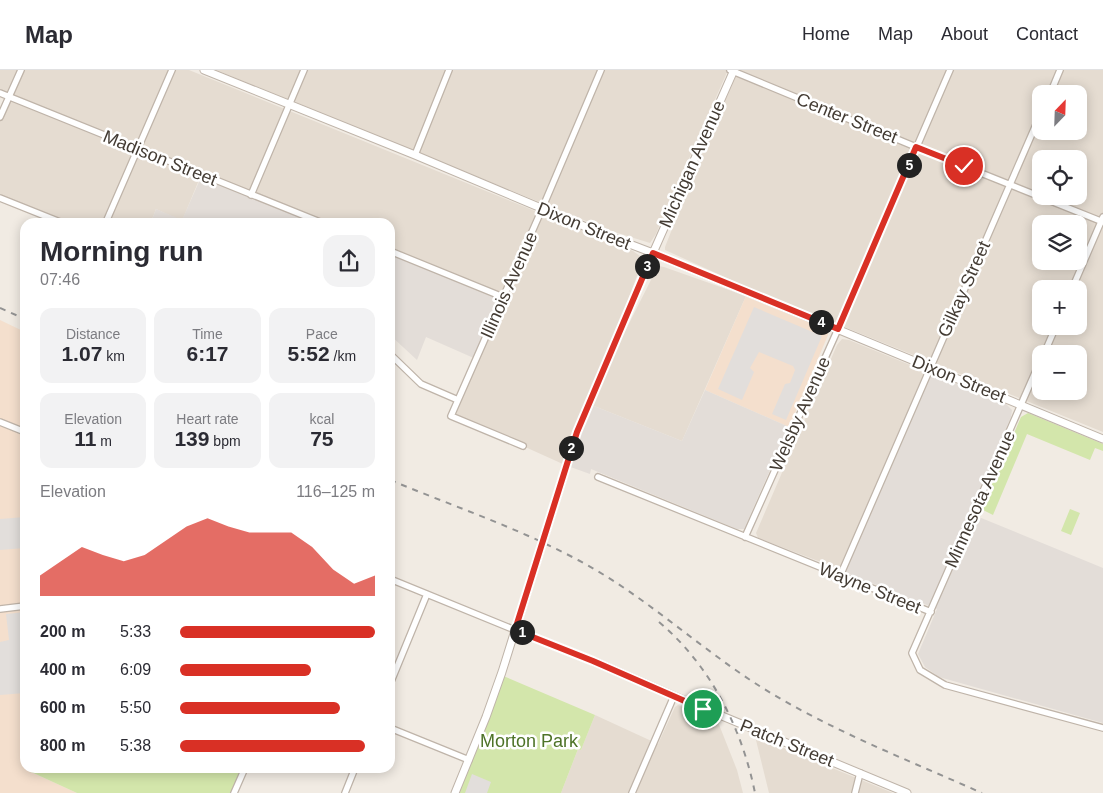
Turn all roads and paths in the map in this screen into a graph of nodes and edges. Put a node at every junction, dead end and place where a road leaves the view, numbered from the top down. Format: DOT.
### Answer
graph roads {
  1 [pos="21,70"];
  2 [pos="172,70"];
  3 [pos="204,70"];
  4 [pos="304,70"];
  5 [pos="449,70"];
  6 [pos="601,70"];
  7 [pos="950,70"];
  8 [pos="1060,70"];
  9 [pos="733,71"];
  10 [pos="1054,85"];
  11 [pos="0,93"];
  12 [pos="9,97"];
  13 [pos="290,105"];
  14 [pos="0,117"];
  15 [pos="1032,134"];
  16 [pos="916,147"];
  17 [pos="138,149"];
  18 [pos="415,155"];
  19 [pos="1011,184"];
  20 [pos="251,195"];
  21 [pos="0,198"];
  22 [pos="542,209"];
  23 [pos="50,218"];
  24 [pos="108,218"];
  25 [pos="310,218"];
  26 [pos="1102,220"];
  27 [pos="395,253"];
  28 [pos="653,253"];
  29 [pos="1076,280"];
  30 [pos="503,297"];
  31 [pos="838,329"];
  32 [pos="395,359"];
  33 [pos="930,367"];
  34 [pos="1032,380"];
  35 [pos="458,400"];
  36 [pos="1022,404"];
  37 [pos="0,422"];
  38 [pos="20,430"];
  39 [pos="1103,439"];
  40 [pos="523,446"];
  41 [pos="598,477"];
  42 [pos="745,537"];
  43 [pos="840,576"];
  44 [pos="395,581"];
  45 [pos="427,594"];
  46 [pos="20,606"];
  47 [pos="0,608"];
  48 [pos="931,612"];
  49 [pos="515,630"];
  50 [pos="395,672"];
  51 [pos="674,696"];
  52 [pos="1103,728"];
  53 [pos="395,730"];
  54 [pos="469,760"];
  55 [pos="243,773"];
  56 [pos="354,773"];
  57 [pos="860,773"];
  58 [pos="234,793"];
  59 [pos="345,793"];
  60 [pos="455,793"];
  61 [pos="632,793"];
  62 [pos="855,793"];
  63 [pos="907,793"];
  1 -- 12 [label="street"];
  2 -- 17 [label="street"];
  3 -- 13 [label="street, Dixon Street"];
  4 -- 13 [label="street"];
  5 -- 18 [label="street"];
  6 -- 22 [label="street, Illinois Avenue"];
  7 -- 16 [label="street, Welsby Avenue"];
  8 -- 10 [label="street"];
  9 -- 16 [label="street, Center Street"];
  9 -- 28 [label="street, Michigan Avenue"];
  11 -- 12 [label="street, Madison Street"];
  12 -- 14 [label="street"];
  12 -- 17 [label="street, Madison Street"];
  13 -- 18 [label="street, Dixon Street"];
  13 -- 20 [label="street"];
  15 -- 19 [label="street, Gilkay Street"];
  16 -- 19 [label="street, Center Street"];
  16 -- 31 [label="street, Welsby Avenue"];
  17 -- 20 [label="street, Madison Street"];
  17 -- 24 [label="street"];
  18 -- 22 [label="street, Dixon Street"];
  19 -- 26 [label="street, Center Street"];
  19 -- 33 [label="street, Gilkay Street"];
  20 -- 25 [label="street, Madison Street"];
  21 -- 23 [label="street"];
  22 -- 28 [label="street, Dixon Street"];
  22 -- 30 [label="street, Illinois Avenue"];
  26 -- 29 [label="street"];
  27 -- 30 [label="street"];
  28 -- 31 [label="street, Dixon Street"];
  28 -- 49 [label="street, Michigan Avenue"];
  30 -- 35 [label="street, Illinois Avenue"];
  31 -- 33 [label="street, Dixon Street"];
  31 -- 42 [label="street, Welsby Avenue"];
  32 -- 35 [label="street"];
  33 -- 36 [label="street, Dixon Street"];
  33 -- 43 [label="street, Gilkay Street"];
  34 -- 36 [label="street, Minnesota Avenue"];
  35 -- 40 [label="street, Illinois Avenue"];
  36 -- 39 [label="street, Dixon Street"];
  36 -- 48 [label="street, Minnesota Avenue"];
  37 -- 38 [label="street"];
  41 -- 42 [label="street, Wayne Street"];
  42 -- 43 [label="street, Wayne Street"];
  43 -- 48 [label="street, Wayne Street"];
  44 -- 45 [label="street, Patch Street"];
  45 -- 49 [label="street, Patch Street"];
  45 -- 50 [label="street"];
  46 -- 47 [label="street"];
  48 -- 52 [label="street, Wayne Street"];
  49 -- 51 [label="street, Patch Street"];
  49 -- 54 [label="street, Michigan Avenue"];
  51 -- 57 [label="street, Patch Street"];
  51 -- 61 [label="street"];
  53 -- 54 [label="street"];
  54 -- 60 [label="street, Michigan Avenue"];
  55 -- 58 [label="street"];
  56 -- 59 [label="street"];
  57 -- 62 [label="street"];
  57 -- 63 [label="street, Patch Street"];
}
